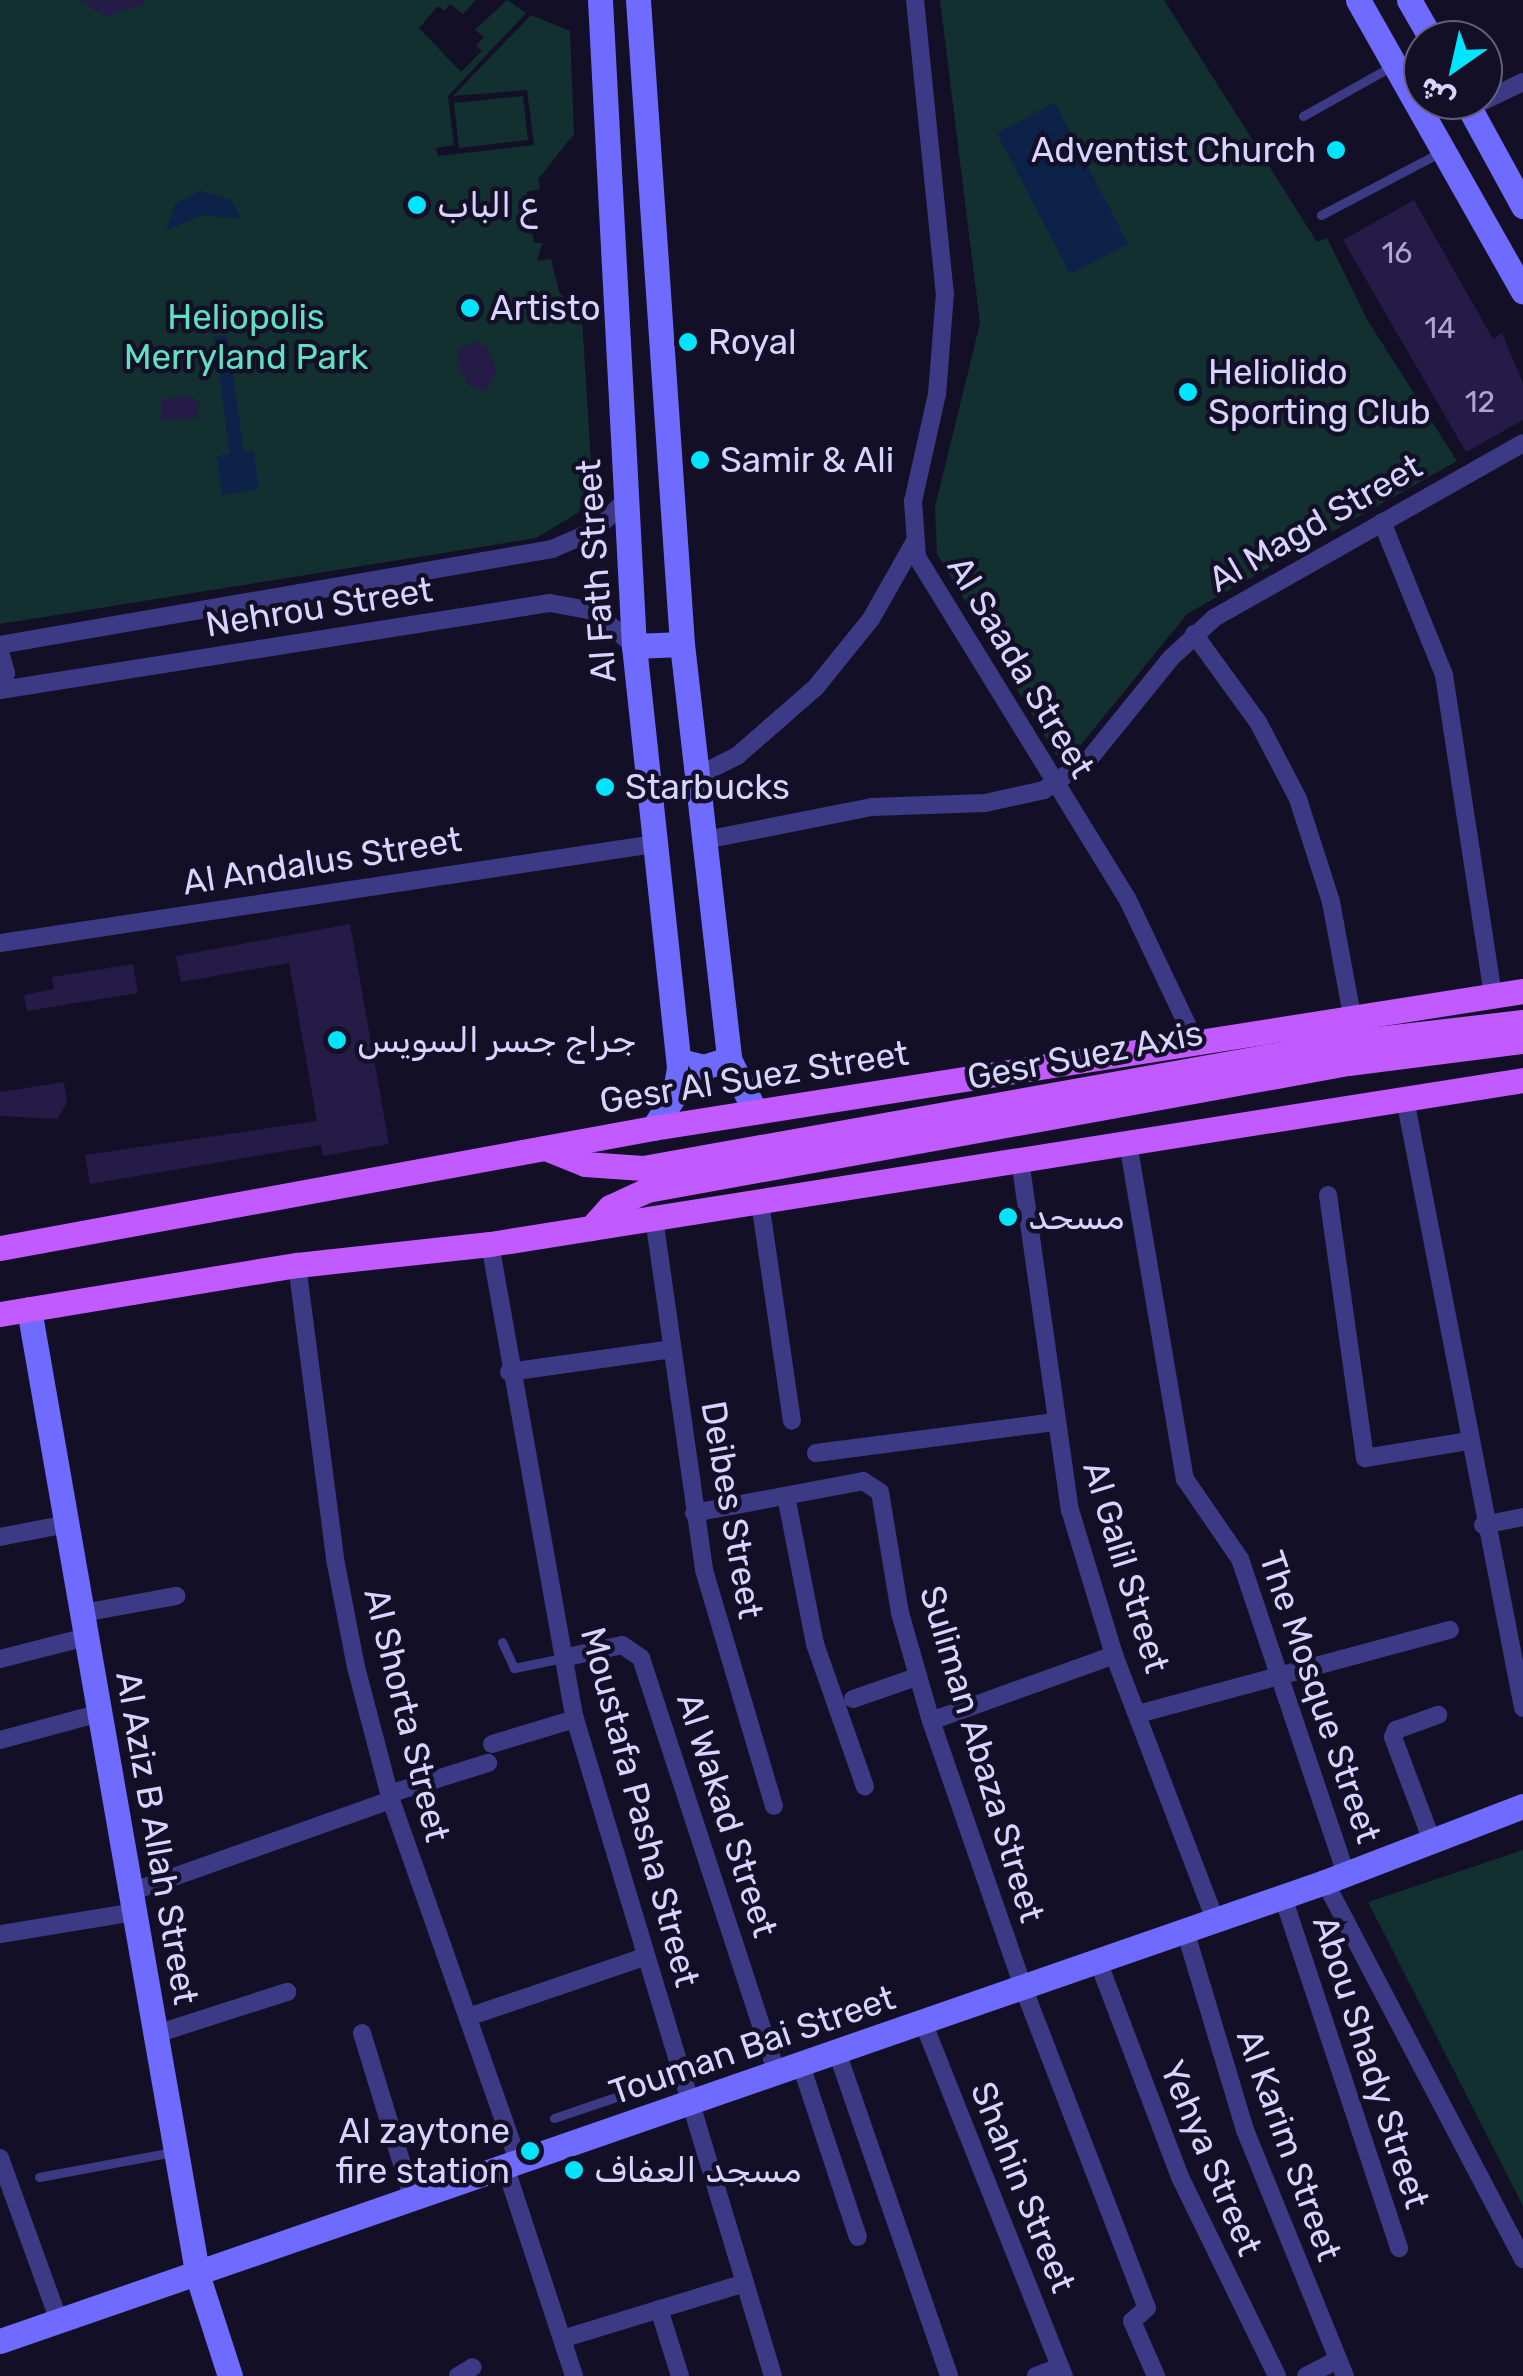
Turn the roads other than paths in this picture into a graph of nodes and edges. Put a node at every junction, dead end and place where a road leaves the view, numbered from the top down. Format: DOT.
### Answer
graph roads {
  1 [pos="600,0"];
  2 [pos="638,0"];
  3 [pos="915,0"];
  4 [pos="1358,0"];
  5 [pos="1395,64"];
  6 [pos="1303,116"];
  7 [pos="1476,120"];
  8 [pos="1444,151"];
  9 [pos="1523,206"];
  10 [pos="1321,215"];
  11 [pos="1523,292"];
  12 [pos="1523,443"];
  13 [pos="626,499"];
  14 [pos="1382,522"];
  15 [pos="914,543"];
  16 [pos="1194,634"];
  17 [pos="682,644"];
  18 [pos="634,646"];
  19 [pos="0,648"];
  20 [pos="0,690"];
  21 [pos="697,776"];
  22 [pos="1054,785"];
  23 [pos="704,840"];
  24 [pos="654,844"];
  25 [pos="0,943"];
  26 [pos="1523,991"];
  27 [pos="1493,995"];
  28 [pos="1352,1015"];
  29 [pos="1523,1022"];
  30 [pos="1195,1041"];
  31 [pos="1523,1041"];
  32 [pos="730,1059"];
  33 [pos="679,1061"];
  34 [pos="1523,1080"];
  35 [pos="1405,1099"];
  36 [pos="754,1111"];
  37 [pos="653,1128"];
  38 [pos="1128,1143"];
  39 [pos="545,1148"];
  40 [pos="1020,1160"];
  41 [pos="1328,1195"];
  42 [pos="760,1202"];
  43 [pos="654,1218"];
  44 [pos="590,1228"];
  45 [pos="490,1244"];
  46 [pos="0,1248"];
  47 [pos="297,1265"];
  48 [pos="29,1309"];
  49 [pos="0,1314"];
  50 [pos="672,1350"];
  51 [pos="509,1372"];
  52 [pos="792,1422"];
  53 [pos="1055,1422"];
  54 [pos="1468,1441"];
  55 [pos="816,1453"];
  56 [pos="786,1496"];
  57 [pos="694,1513"];
  58 [pos="1523,1517"];
  59 [pos="67,1524"];
  60 [pos="1483,1525"];
  61 [pos="0,1538"];
  62 [pos="176,1596"];
  63 [pos="84,1625"];
  64 [pos="1450,1630"];
  65 [pos="502,1642"];
  66 [pos="1114,1655"];
  67 [pos="563,1658"];
  68 [pos="0,1659"];
  69 [pos="1279,1676"];
  70 [pos="917,1677"];
  71 [pos="853,1698"];
  72 [pos="1523,1708"];
  73 [pos="100,1712"];
  74 [pos="1138,1714"];
  75 [pos="1438,1715"];
  76 [pos="575,1719"];
  77 [pos="931,1721"];
  78 [pos="0,1740"];
  79 [pos="492,1744"];
  80 [pos="488,1764"];
  81 [pos="865,1786"];
  82 [pos="390,1797"];
  83 [pos="774,1806"];
  84 [pos="1523,1806"];
  85 [pos="1432,1841"];
  86 [pos="1335,1878"];
  87 [pos="1283,1896"];
  88 [pos="132,1902"];
  89 [pos="1215,1920"];
  90 [pos="1185,1930"];
  91 [pos="0,1934"];
  92 [pos="644,1957"];
  93 [pos="1098,1961"];
  94 [pos="1023,1987"];
  95 [pos="287,1992"];
  96 [pos="468,2017"];
  97 [pos="923,2022"];
  98 [pos="362,2033"];
  99 [pos="156,2034"];
  100 [pos="837,2052"];
  101 [pos="789,2070"];
  102 [pos="619,2096"];
  103 [pos="690,2104"];
  104 [pos="581,2108"];
  105 [pos="554,2118"];
  106 [pos="591,2138"];
  107 [pos="176,2152"];
  108 [pos="0,2158"];
  109 [pos="513,2167"];
  110 [pos="38,2177"];
  111 [pos="412,2200"];
  112 [pos="858,2238"];
  113 [pos="1399,2248"];
  114 [pos="1523,2258"];
  115 [pos="198,2277"];
  116 [pos="745,2283"];
  117 [pos="659,2309"];
  118 [pos="59,2321"];
  119 [pos="562,2339"];
  120 [pos="0,2341"];
  121 [pos="1341,2368"];
  122 [pos="1062,2371"];
  123 [pos="1155,2373"];
  124 [pos="230,2376"];
  125 [pos="574,2376"];
  126 [pos="680,2376"];
  127 [pos="773,2376"];
  128 [pos="948,2376"];
  129 [pos="1036,2376"];
  130 [pos="1276,2376"];
  131 [pos="1306,2376"];
  1 -- 13 [label="main road, Al Fath Street"];
  2 -- 17 [label="main road"];
  3 -- 15 [label="street, Al Saada Street"];
  4 -- 5 [label="main road"];
  5 -- 6 [label="lane"];
  5 -- 8 [label="main road"];
  7 -- 9 [label="main road"];
  8 -- 10 [label="lane"];
  8 -- 11 [label="main road"];
  12 -- 14 [label="street, Al Magd Street"];
  13 -- 18 [label="main road, Al Fath Street"];
  13 -- 19 [label="street, Nehrou Street"];
  14 -- 16 [label="street, Al Magd Street"];
  14 -- 27 [label="street"];
  15 -- 21 [label="street"];
  15 -- 22 [label="street, Al Saada Street"];
  16 -- 22 [label="street, Al Magd Street"];
  16 -- 28 [label="street, Al Magd Street"];
  17 -- 18 [label="main road"];
  17 -- 21 [label="main road"];
  18 -- 20 [label="street, Nehrou Street"];
  18 -- 24 [label="main road, Al Fath Street"];
  19 -- 20 [label="street"];
  21 -- 23 [label="main road"];
  22 -- 23 [label="street, Al Magd Street"];
  22 -- 30 [label="street, Al Saada Street"];
  23 -- 32 [label="main road"];
  24 -- 25 [label="street, Al Andalus Street"];
  24 -- 33 [label="main road, Al Fath Street"];
  26 -- 27 [label="main road, Gesr Al Suez Street"];
  27 -- 28 [label="main road, Gesr Al Suez Street"];
  28 -- 30 [label="main road, Gesr Al Suez Street"];
  29 -- 39 [label="main road, Gesr Suez Axis"];
  30 -- 36 [label="main road, Gesr Al Suez Street"];
  31 -- 44 [label="main road, Gesr Suez Axis"];
  32 -- 33 [label="main road"];
  32 -- 36 [label="main road"];
  33 -- 37 [label="main road, Al Fath Street"];
  34 -- 35 [label="main road"];
  35 -- 38 [label="main road"];
  35 -- 54 [label="street"];
  36 -- 37 [label="main road, Gesr Al Suez Street"];
  37 -- 39 [label="main road, Gesr Al Suez Street"];
  38 -- 40 [label="main road"];
  38 -- 69 [label="street, The Mosque Street"];
  39 -- 46 [label="main road, Gesr Al Suez Street"];
  40 -- 42 [label="main road"];
  40 -- 53 [label="street, Al Galil Street"];
  41 -- 54 [label="street"];
  42 -- 43 [label="main road"];
  42 -- 52 [label="street"];
  43 -- 44 [label="main road"];
  43 -- 50 [label="street, Deibes Street"];
  44 -- 45 [label="main road"];
  45 -- 47 [label="main road"];
  45 -- 51 [label="street, Moustafa Pasha Street"];
  47 -- 48 [label="main road"];
  47 -- 82 [label="street, Al Shorta Street"];
  48 -- 49 [label="main road"];
  48 -- 59 [label="main road, Al Aziz B Allah Street"];
  50 -- 51 [label="street"];
  50 -- 57 [label="street, Deibes Street"];
  51 -- 67 [label="street, Moustafa Pasha Street"];
  53 -- 55 [label="street"];
  53 -- 66 [label="street, Al Galil Street"];
  54 -- 60 [label="street"];
  56 -- 57 [label="street, Suliman Abaza Street"];
  56 -- 70 [label="street, Suliman Abaza Street"];
  56 -- 81 [label="street"];
  57 -- 83 [label="street, Deibes Street"];
  58 -- 60 [label="street"];
  59 -- 61 [label="street"];
  59 -- 63 [label="main road, Al Aziz B Allah Street"];
  60 -- 72 [label="street"];
  62 -- 63 [label="street"];
  63 -- 68 [label="street"];
  63 -- 73 [label="main road, Al Aziz B Allah Street"];
  64 -- 69 [label="street"];
  65 -- 67 [label="lane"];
  66 -- 74 [label="street, Al Galil Street"];
  66 -- 77 [label="street"];
  67 -- 76 [label="street, Moustafa Pasha Street"];
  67 -- 101 [label="street, Al Wakad Street"];
  69 -- 74 [label="street"];
  69 -- 86 [label="street, The Mosque Street"];
  70 -- 71 [label="street"];
  70 -- 77 [label="street, Suliman Abaza Street"];
  73 -- 78 [label="street"];
  73 -- 88 [label="main road, Al Aziz B Allah Street"];
  74 -- 89 [label="street, Al Galil Street"];
  75 -- 85 [label="street"];
  76 -- 79 [label="street"];
  76 -- 92 [label="street, Moustafa Pasha Street"];
  77 -- 94 [label="street, Suliman Abaza Street"];
  80 -- 82 [label="street"];
  82 -- 88 [label="street"];
  82 -- 96 [label="street, Al Shorta Street"];
  84 -- 85 [label="main road, Touman Bai Street"];
  85 -- 86 [label="main road, Touman Bai Street"];
  86 -- 87 [label="main road, Touman Bai Street"];
  86 -- 114 [label="street, The Mosque Street"];
  87 -- 89 [label="main road, Touman Bai Street"];
  87 -- 113 [label="street, Abou Shady Street"];
  88 -- 91 [label="street"];
  88 -- 99 [label="main road, Al Aziz B Allah Street"];
  89 -- 90 [label="main road, Touman Bai Street"];
  90 -- 93 [label="main road, Touman Bai Street"];
  90 -- 121 [label="street, Al Karim Street"];
  92 -- 96 [label="street"];
  92 -- 103 [label="street, Moustafa Pasha Street"];
  93 -- 94 [label="main road, Touman Bai Street"];
  93 -- 130 [label="street, Yehya Street"];
  94 -- 97 [label="main road, Touman Bai Street"];
  94 -- 123 [label="street, Suliman Abaza Street"];
  95 -- 99 [label="street"];
  96 -- 109 [label="street, Al Shorta Street"];
  97 -- 100 [label="main road, Touman Bai Street"];
  97 -- 122 [label="street, Shahin Street"];
  98 -- 111 [label="street"];
  99 -- 107 [label="main road, Al Aziz B Allah Street"];
  100 -- 101 [label="main road, Touman Bai Street"];
  100 -- 128 [label="street"];
  101 -- 103 [label="main road, Touman Bai Street"];
  101 -- 112 [label="street, Al Wakad Street"];
  102 -- 104 [label="lane"];
  103 -- 106 [label="main road, Touman Bai Street"];
  103 -- 116 [label="street, Moustafa Pasha Street"];
  104 -- 105 [label="lane"];
  104 -- 106 [label="lane"];
  106 -- 109 [label="main road, Touman Bai Street"];
  107 -- 110 [label="lane"];
  107 -- 115 [label="main road, Al Aziz B Allah Street"];
  108 -- 118 [label="street"];
  109 -- 111 [label="main road, Touman Bai Street"];
  109 -- 119 [label="street, Al Shorta Street"];
  111 -- 115 [label="main road, Touman Bai Street"];
  115 -- 118 [label="main road, Touman Bai Street"];
  115 -- 124 [label="main road, Al Aziz B Allah Street"];
  116 -- 117 [label="street"];
  116 -- 127 [label="street, Moustafa Pasha Street"];
  117 -- 119 [label="street"];
  117 -- 126 [label="street"];
  118 -- 120 [label="main road, Touman Bai Street"];
  119 -- 125 [label="street, Al Shorta Street"];
  121 -- 131 [label="street"];
  122 -- 129 [label="street"];
}
